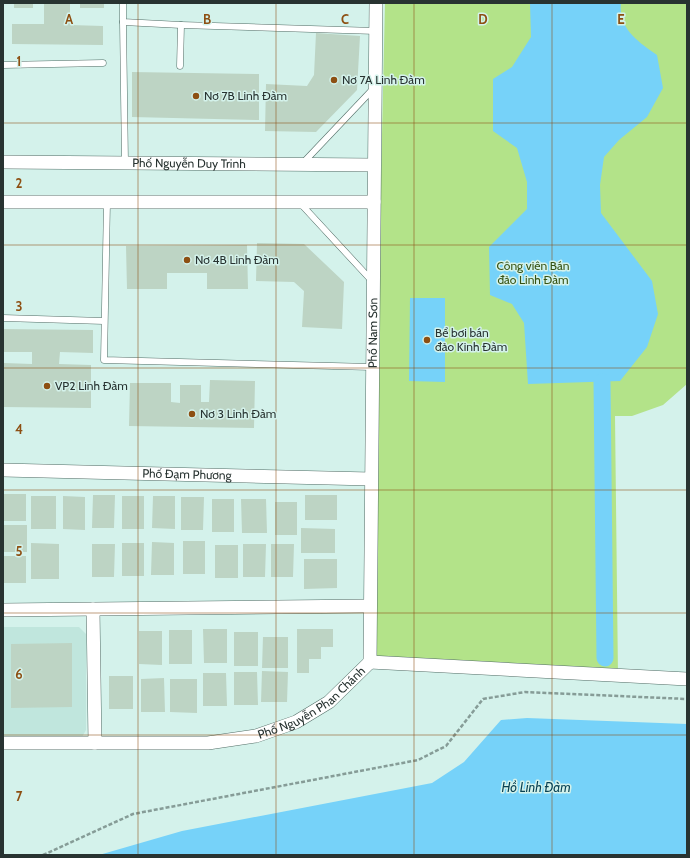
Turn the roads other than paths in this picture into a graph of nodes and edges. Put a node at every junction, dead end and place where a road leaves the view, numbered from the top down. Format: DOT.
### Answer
graph roads {
  1 [pos="123,3"];
  2 [pos="376,3"];
  3 [pos="123,22"];
  4 [pos="181,26"];
  5 [pos="376,31"];
  6 [pos="103,63"];
  7 [pos="3,65"];
  8 [pos="180,66"];
  9 [pos="375,86"];
  10 [pos="3,162"];
  11 [pos="125,163"];
  12 [pos="301,164"];
  13 [pos="374,165"];
  14 [pos="3,202"];
  15 [pos="107,202"];
  16 [pos="299,202"];
  17 [pos="374,202"];
  18 [pos="373,282"];
  19 [pos="3,318"];
  20 [pos="104,321"];
  21 [pos="372,367"];
  22 [pos="3,470"];
  23 [pos="371,479"];
  24 [pos="370,606"];
  25 [pos="93,609"];
  26 [pos="3,610"];
  27 [pos="370,662"];
  28 [pos="687,679"];
  29 [pos="3,743"];
  30 [pos="95,743"];
  1 -- 3 [label="lane"];
  2 -- 5 [label="street, Phố Nam Sơn"];
  3 -- 4 [label="lane"];
  3 -- 11 [label="lane"];
  4 -- 5 [label="lane"];
  4 -- 8 [label="lane"];
  5 -- 9 [label="street, Phố Nam Sơn"];
  6 -- 7 [label="lane"];
  9 -- 12 [label="lane"];
  9 -- 13 [label="street, Phố Nam Sơn"];
  10 -- 11 [label="street, Phố Nguyễn Duy Trinh"];
  11 -- 12 [label="street, Phố Nguyễn Duy Trinh"];
  12 -- 13 [label="street, Phố Nguyễn Duy Trinh"];
  13 -- 17 [label="street, Phố Nam Sơn"];
  14 -- 15 [label="street"];
  15 -- 16 [label="street"];
  15 -- 20 [label="lane"];
  16 -- 17 [label="street"];
  16 -- 18 [label="lane"];
  17 -- 18 [label="street, Phố Nam Sơn"];
  18 -- 21 [label="street, Phố Nam Sơn"];
  19 -- 20 [label="lane"];
  20 -- 21 [label="lane"];
  21 -- 23 [label="street, Phố Nam Sơn"];
  22 -- 23 [label="street, Phố Đạm Phương"];
  23 -- 24 [label="street, Phố Nam Sơn"];
  24 -- 25 [label="street"];
  24 -- 27 [label="street, Phố Nam Sơn"];
  25 -- 26 [label="street"];
  25 -- 30 [label="street"];
  27 -- 28 [label="street, Phố Nguyễn Phan Chánh"];
  27 -- 30 [label="street, Phố Nguyễn Phan Chánh"];
  29 -- 30 [label="street, Phố Nguyễn Phan Chánh"];
}
